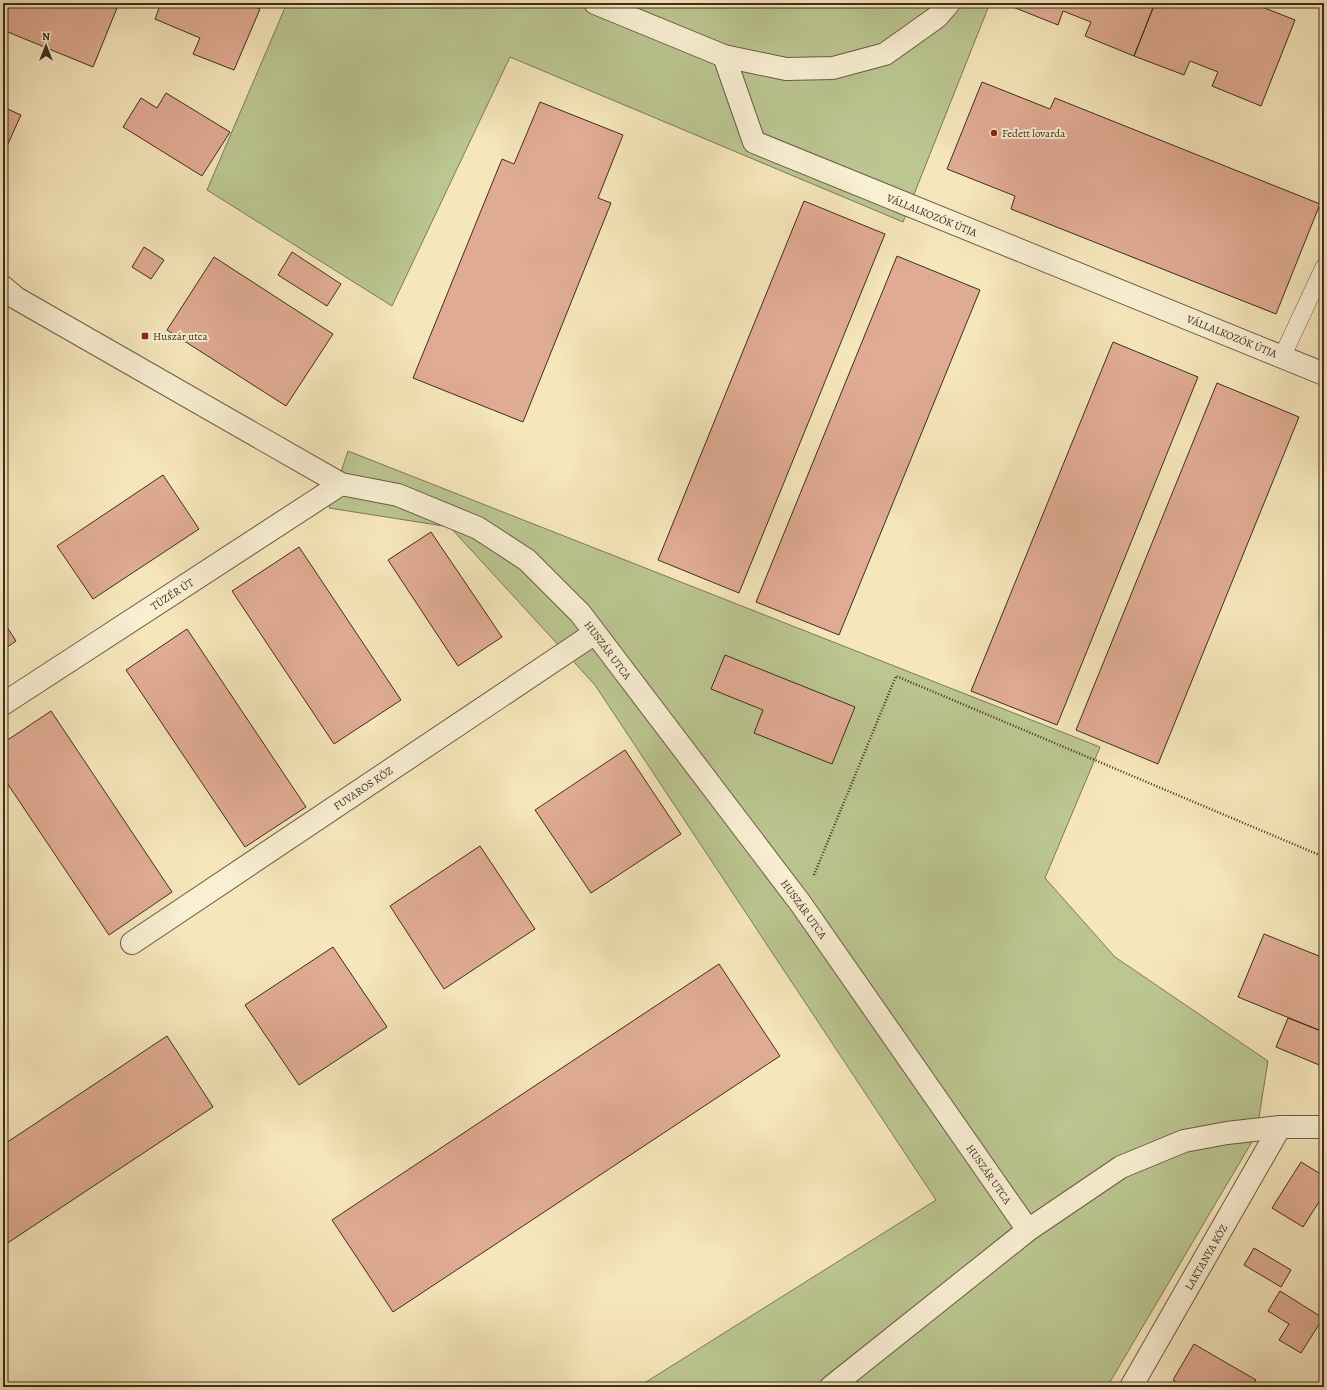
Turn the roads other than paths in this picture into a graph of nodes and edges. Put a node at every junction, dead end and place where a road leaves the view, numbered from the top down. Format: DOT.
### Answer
graph roads {
  1 [pos="595,3"];
  2 [pos="949,3"];
  3 [pos="724,56"];
  4 [pos="1324,267"];
  5 [pos="3,287"];
  6 [pos="1282,357"];
  7 [pos="1324,374"];
  8 [pos="341,484"];
  9 [pos="595,633"];
  10 [pos="3,704"];
  11 [pos="132,943"];
  12 [pos="1280,1127"];
  13 [pos="1324,1127"];
  14 [pos="1028,1230"];
  15 [pos="831,1387"];
  16 [pos="1131,1387"];
  1 -- 3 [label="street"];
  2 -- 3 [label="street"];
  3 -- 6 [label="street, VÁLLALKOZÓK ÚTJA"];
  4 -- 6 [label="lane"];
  5 -- 8 [label="street, HUSZÁR UTCA"];
  6 -- 7 [label="street, VÁLLALKOZÓK ÚTJA"];
  8 -- 9 [label="street, HUSZÁR UTCA"];
  8 -- 10 [label="street, TÜZÉR ÚT"];
  9 -- 11 [label="street, FUVAROS KÖZ"];
  9 -- 14 [label="street, HUSZÁR UTCA"];
  12 -- 13 [label="street"];
  12 -- 14 [label="street"];
  12 -- 16 [label="street, LAKTANYA KÖZ"];
  14 -- 15 [label="street"];
}
